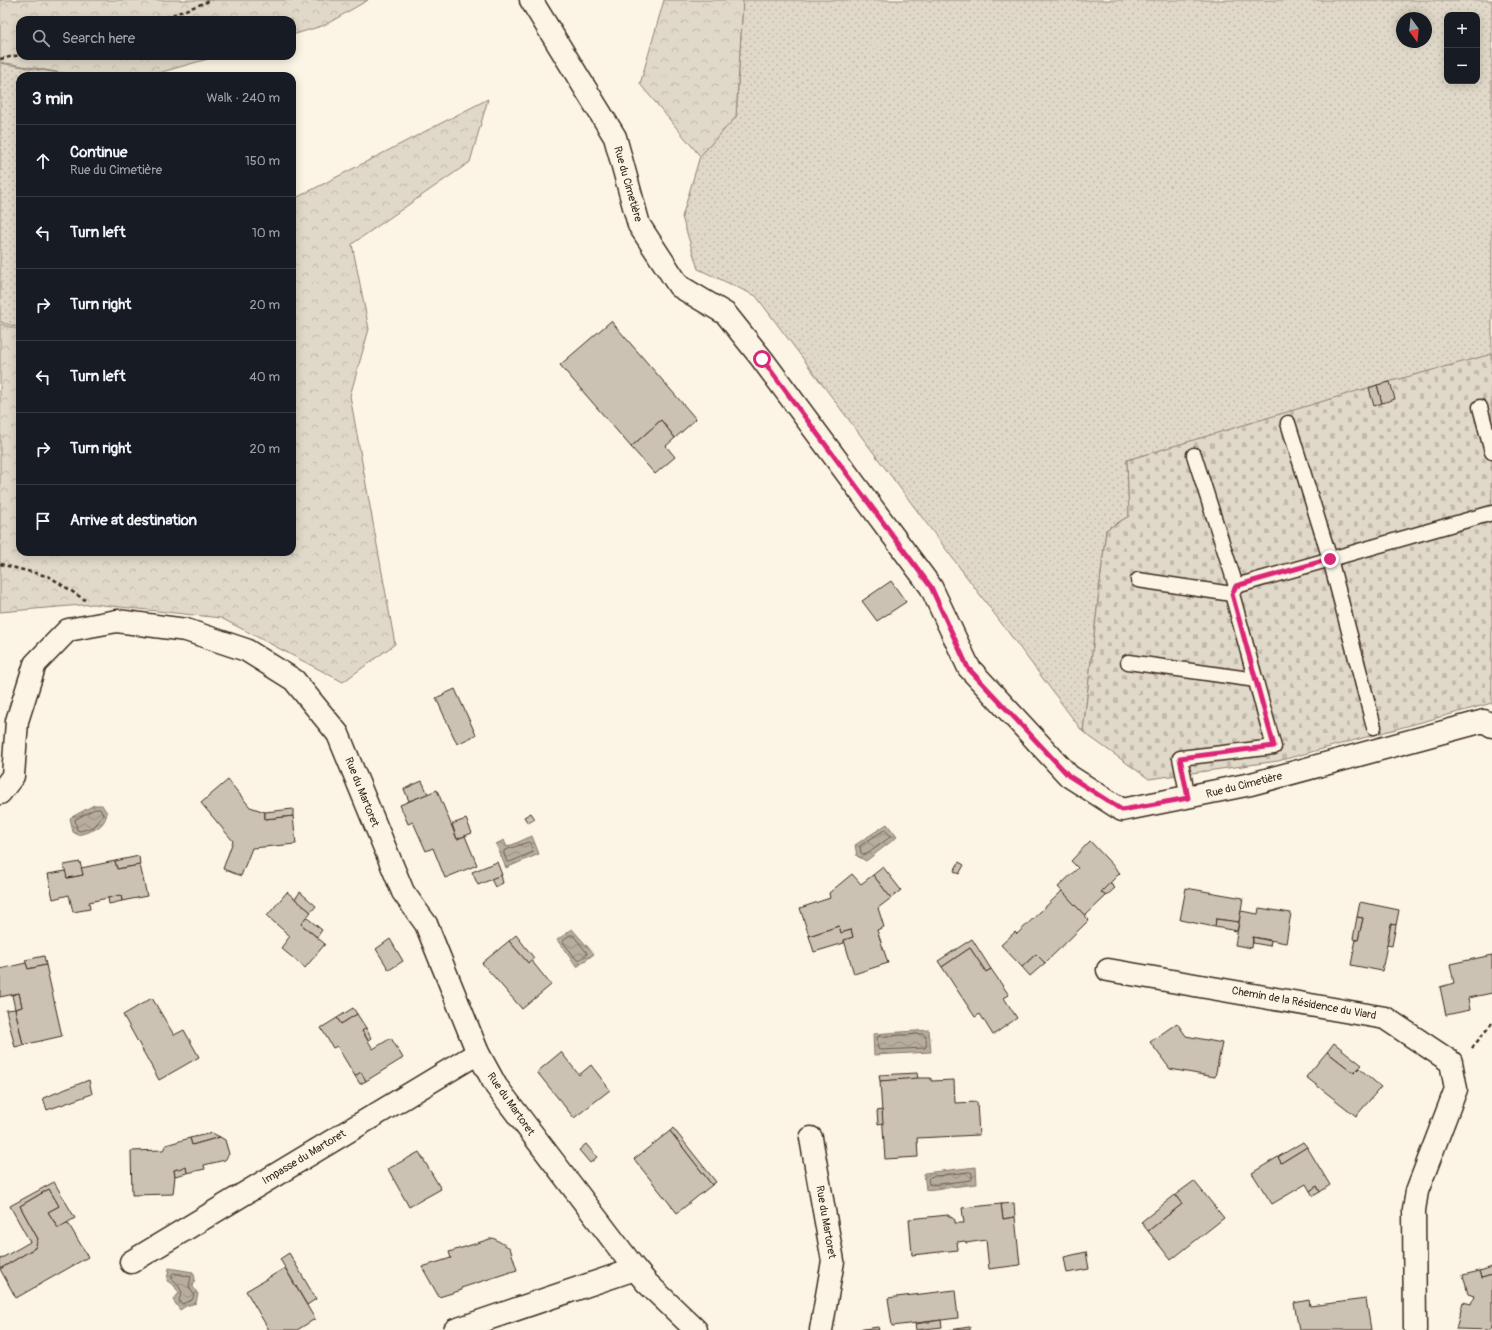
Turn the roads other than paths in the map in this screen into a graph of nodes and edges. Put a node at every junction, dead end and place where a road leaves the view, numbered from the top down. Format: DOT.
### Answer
graph roads {
  1 [pos="532,0"];
  2 [pos="1480,407"];
  3 [pos="1288,423"];
  4 [pos="1492,452"];
  5 [pos="1194,455"];
  6 [pos="1492,513"];
  7 [pos="1330,559"];
  8 [pos="1138,580"];
  9 [pos="1234,590"];
  10 [pos="1128,662"];
  11 [pos="1256,680"];
  12 [pos="1492,726"];
  13 [pos="1374,727"];
  14 [pos="0,793"];
  15 [pos="1188,798"];
  16 [pos="1108,970"];
  17 [pos="478,1053"];
  18 [pos="811,1138"];
  19 [pos="131,1262"];
  20 [pos="635,1270"];
  21 [pos="455,1330"];
  22 [pos="696,1330"];
  23 [pos="821,1330"];
  24 [pos="1415,1330"];
  1 -- 15 [label="street, Rue du Cimetière"];
  2 -- 4 [label="lane"];
  3 -- 7 [label="lane"];
  5 -- 9 [label="lane"];
  6 -- 7 [label="lane"];
  7 -- 9 [label="lane"];
  7 -- 13 [label="lane"];
  8 -- 9 [label="lane"];
  9 -- 11 [label="lane"];
  10 -- 11 [label="lane"];
  11 -- 15 [label="lane"];
  12 -- 15 [label="street, Rue du Cimetière"];
  14 -- 17 [label="street, Rue du Martoret"];
  16 -- 24 [label="street, Chemin de la Résidence du Viard"];
  17 -- 19 [label="street, Impasse du Martoret"];
  17 -- 20 [label="street, Rue du Martoret"];
  18 -- 23 [label="street, Rue du Martoret"];
  20 -- 21 [label="street"];
  20 -- 22 [label="street, Rue du Martoret"];
}
